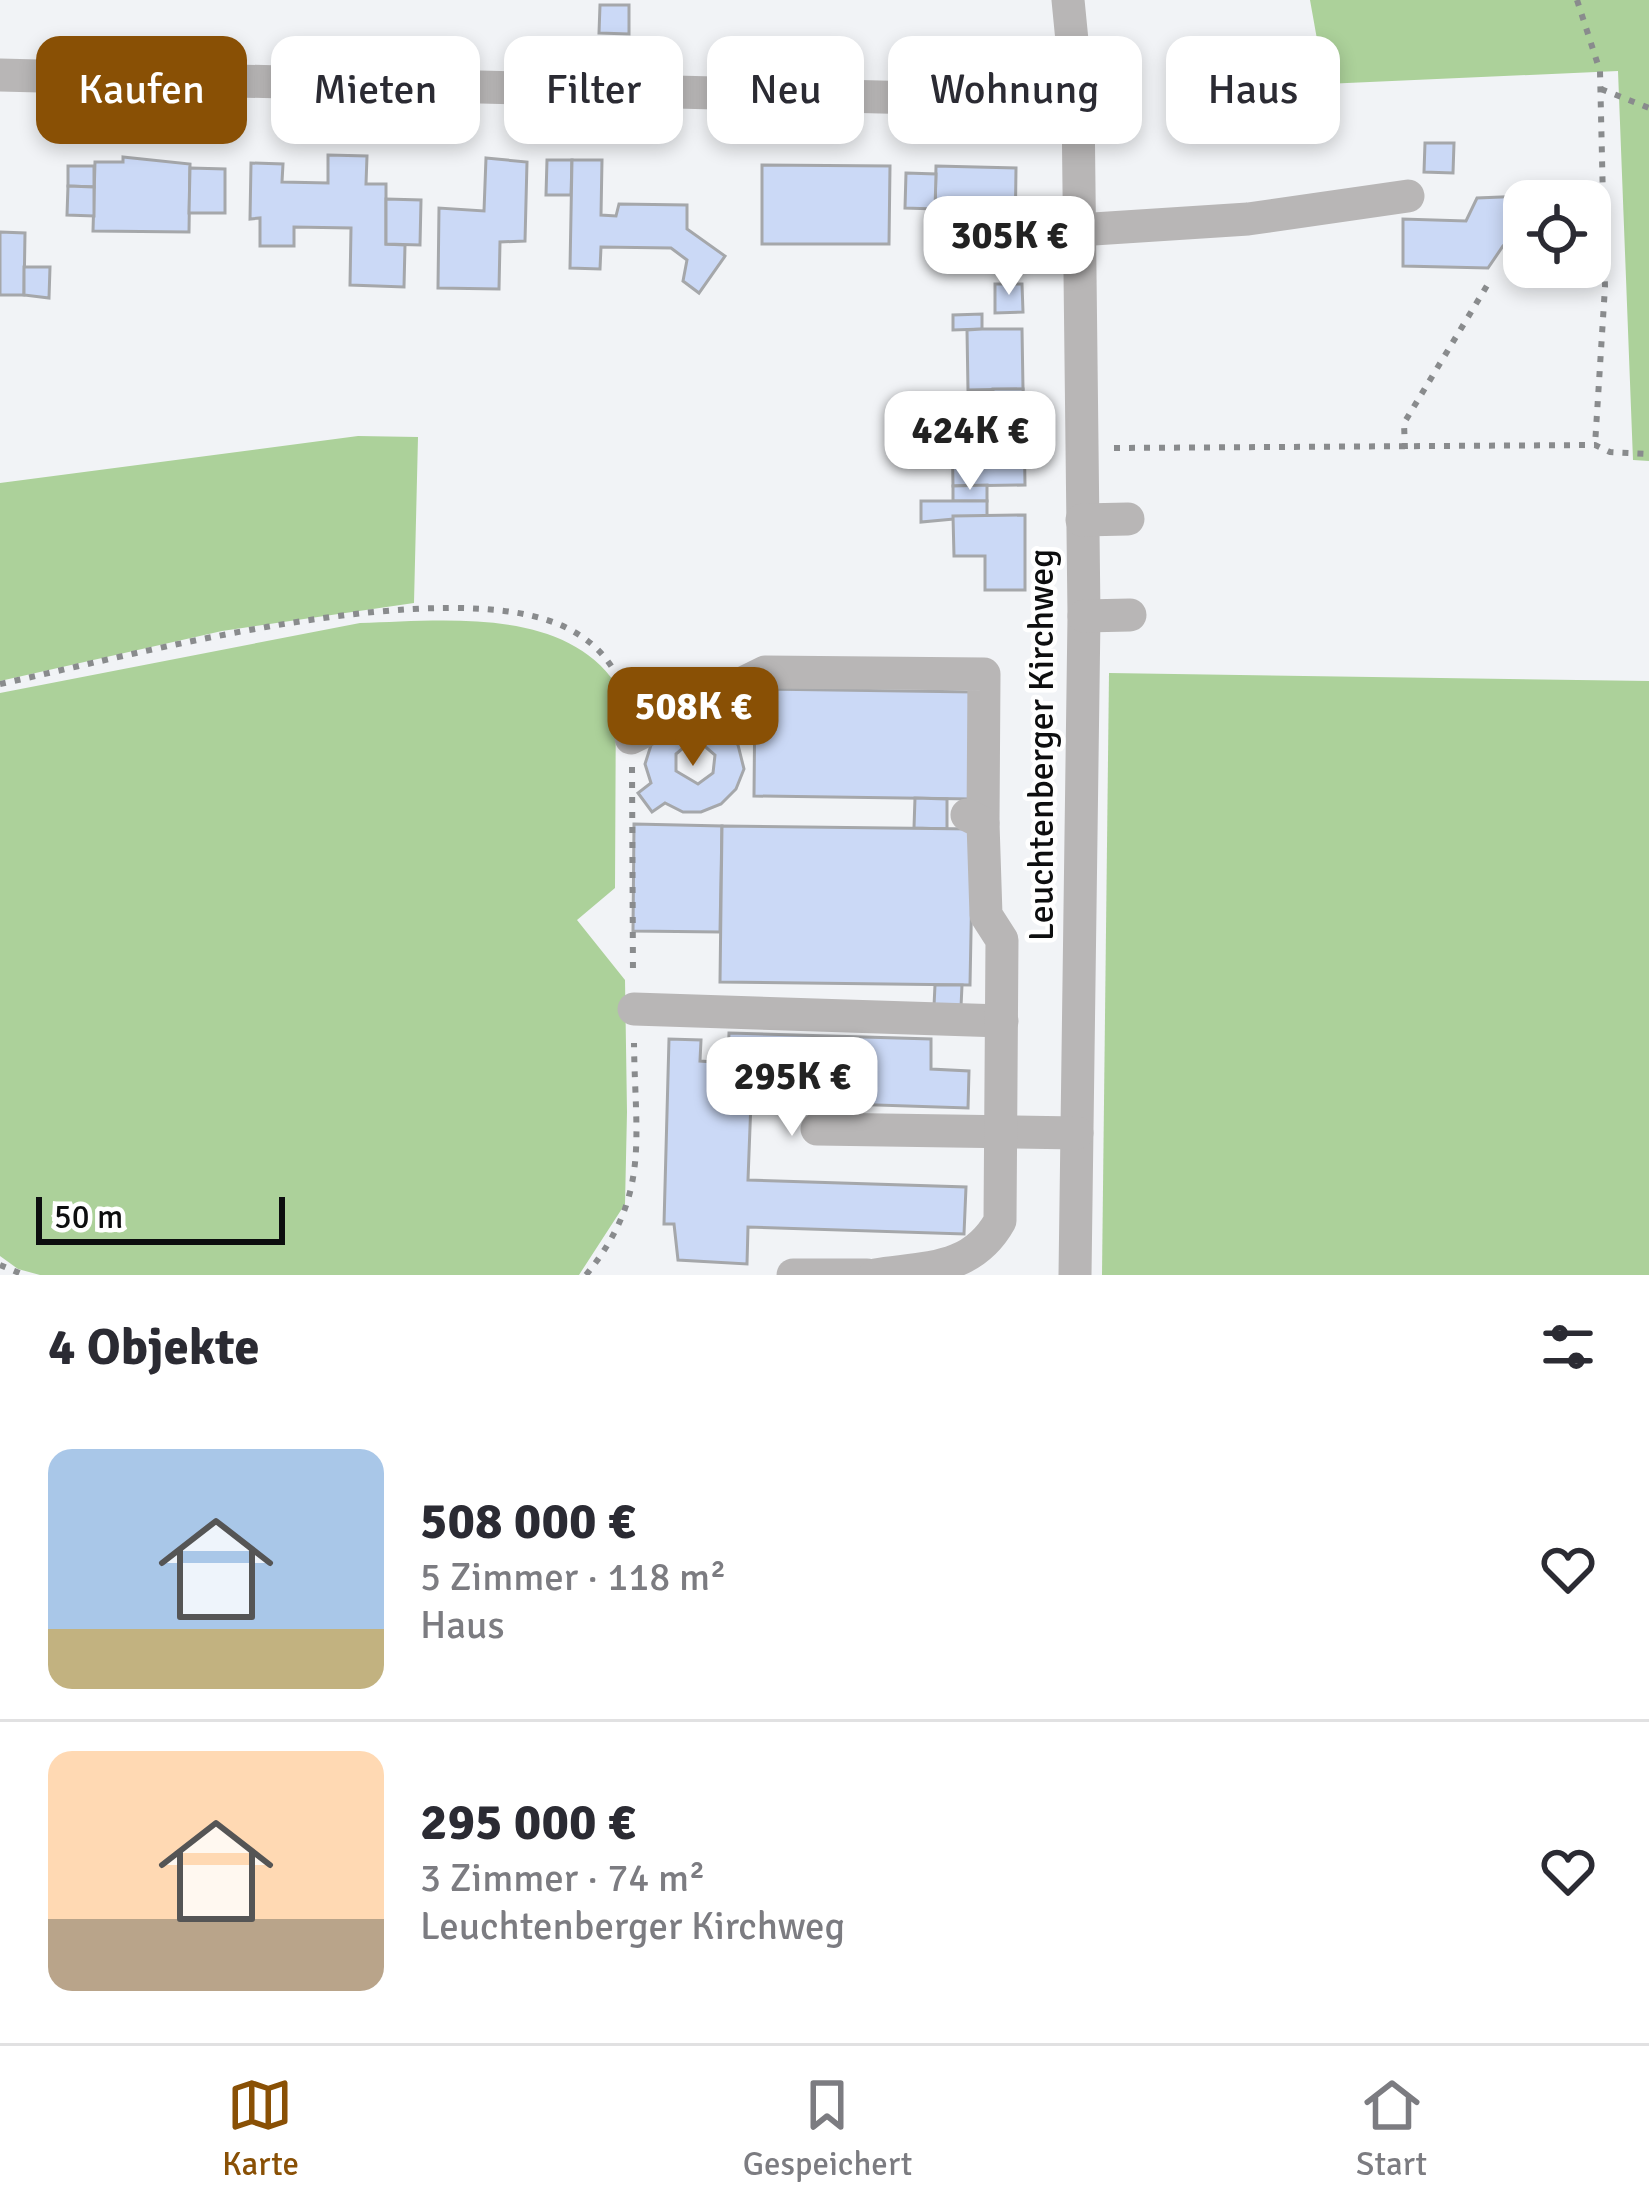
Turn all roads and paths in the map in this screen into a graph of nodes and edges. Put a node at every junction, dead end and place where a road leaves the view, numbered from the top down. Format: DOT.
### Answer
graph roads {
  1 [pos="1067,0"];
  2 [pos="1576,0"];
  3 [pos="1071,36"];
  4 [pos="0,75"];
  5 [pos="1601,89"];
  6 [pos="888,97"];
  7 [pos="1649,108"];
  8 [pos="1078,144"];
  9 [pos="1408,196"];
  10 [pos="1078,230"];
  11 [pos="1491,279"];
  12 [pos="1595,445"];
  13 [pos="1081,448"];
  14 [pos="1406,449"];
  15 [pos="1649,454"];
  16 [pos="1128,519"];
  17 [pos="1082,520"];
  18 [pos="1130,615"];
  19 [pos="1084,616"];
  20 [pos="0,684"];
  21 [pos="632,738"];
  22 [pos="634,1009"];
  23 [pos="1002,1021"];
  24 [pos="817,1129"];
  25 [pos="1002,1132"];
  26 [pos="1077,1133"];
  27 [pos="0,1265"];
  28 [pos="24,1275"];
  29 [pos="586,1275"];
  30 [pos="793,1275"];
  31 [pos="871,1275"];
  32 [pos="1075,1275"];
  1 -- 3 [label="street, Leuchtenberger Kirchweg"];
  2 -- 5 [label="path"];
  4 -- 6 [label="street"];
  5 -- 7 [label="path"];
  5 -- 12 [label="path"];
  8 -- 10 [label="street, Leuchtenberger Kirchweg"];
  9 -- 10 [label="street"];
  10 -- 13 [label="street, Leuchtenberger Kirchweg"];
  11 -- 14 [label="path"];
  12 -- 14 [label="path"];
  12 -- 15 [label="path"];
  13 -- 14 [label="path"];
  13 -- 17 [label="street, Leuchtenberger Kirchweg"];
  16 -- 17 [label="street"];
  17 -- 19 [label="street, Leuchtenberger Kirchweg"];
  18 -- 19 [label="street"];
  19 -- 26 [label="street, Leuchtenberger Kirchweg"];
  20 -- 21 [label="path"];
  21 -- 22 [label="path"];
  21 -- 23 [label="street"];
  22 -- 23 [label="street"];
  22 -- 29 [label="path"];
  23 -- 25 [label="street"];
  24 -- 25 [label="street"];
  25 -- 26 [label="street"];
  25 -- 31 [label="street"];
  26 -- 32 [label="street, Leuchtenberger Kirchweg"];
  27 -- 28 [label="path"];
  30 -- 31 [label="street"];
}
